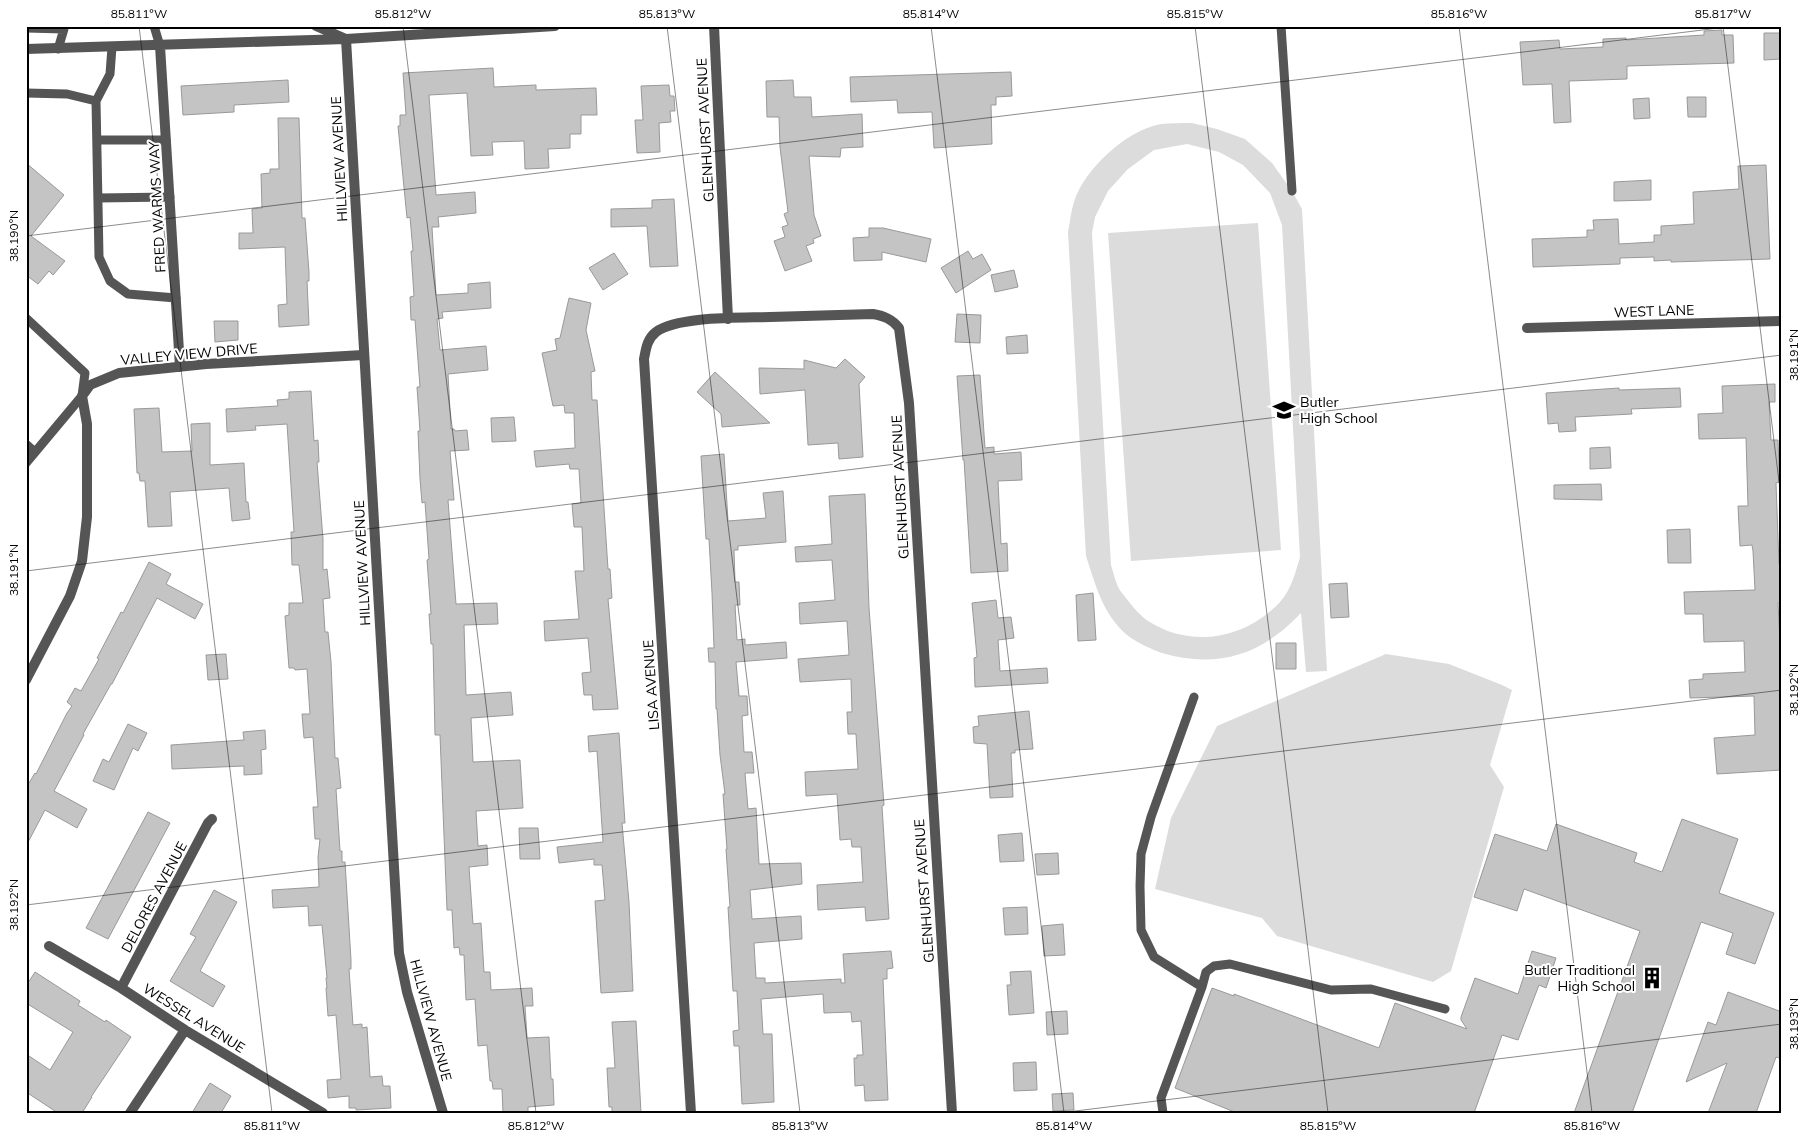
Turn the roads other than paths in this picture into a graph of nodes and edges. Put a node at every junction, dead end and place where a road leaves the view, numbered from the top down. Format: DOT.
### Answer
graph roads {
  1 [pos="154,26"];
  2 [pos="316,26"];
  3 [pos="555,26"];
  4 [pos="714,26"];
  5 [pos="1281,26"];
  6 [pos="26,28"];
  7 [pos="64,28"];
  8 [pos="346,39"];
  9 [pos="160,46"];
  10 [pos="112,47"];
  11 [pos="26,49"];
  12 [pos="58,49"];
  13 [pos="26,93"];
  14 [pos="96,102"];
  15 [pos="97,140"];
  16 [pos="166,140"];
  17 [pos="1292,191"];
  18 [pos="170,197"];
  19 [pos="98,198"];
  20 [pos="176,298"];
  21 [pos="26,318"];
  22 [pos="728,319"];
  23 [pos="1782,321"];
  24 [pos="1528,328"];
  25 [pos="363,355"];
  26 [pos="180,367"];
  27 [pos="82,396"];
  28 [pos="26,444"];
  29 [pos="35,452"];
  30 [pos="26,463"];
  31 [pos="26,680"];
  32 [pos="1194,697"];
  33 [pos="212,819"];
  34 [pos="50,946"];
  35 [pos="1202,987"];
  36 [pos="121,988"];
  37 [pos="1445,1009"];
  38 [pos="185,1030"];
  39 [pos="130,1113"];
  40 [pos="323,1113"];
  41 [pos="443,1113"];
  42 [pos="691,1113"];
  43 [pos="952,1113"];
  44 [pos="1163,1113"];
  1 -- 9 [label="lane"];
  2 -- 8 [label="street"];
  3 -- 8 [label="street"];
  4 -- 22 [label="street, GLENHURST AVENUE"];
  5 -- 17 [label="lane"];
  6 -- 7 [label="lane"];
  7 -- 12 [label="lane"];
  8 -- 9 [label="street"];
  8 -- 25 [label="street, HILLVIEW AVENUE"];
  9 -- 10 [label="street"];
  9 -- 16 [label="street, FRED WARMS WAY"];
  10 -- 12 [label="street"];
  10 -- 14 [label="lane"];
  11 -- 12 [label="street"];
  13 -- 14 [label="lane"];
  14 -- 15 [label="lane"];
  15 -- 16 [label="lane"];
  15 -- 19 [label="lane"];
  16 -- 18 [label="street, FRED WARMS WAY"];
  18 -- 19 [label="lane"];
  18 -- 20 [label="street, FRED WARMS WAY"];
  19 -- 20 [label="lane"];
  20 -- 26 [label="street, FRED WARMS WAY"];
  21 -- 27 [label="lane"];
  22 -- 42 [label="street, LISA AVENUE"];
  22 -- 43 [label="street, GLENHURST AVENUE"];
  23 -- 24 [label="street, WEST LANE"];
  25 -- 26 [label="street, VALLEY VIEW DRIVE"];
  25 -- 41 [label="street, HILLVIEW AVENUE"];
  26 -- 27 [label="street, VALLEY VIEW DRIVE"];
  27 -- 29 [label="lane"];
  27 -- 31 [label="street"];
  28 -- 29 [label="lane"];
  29 -- 30 [label="lane"];
  32 -- 35 [label="lane"];
  33 -- 36 [label="street, DELORES AVENUE"];
  34 -- 36 [label="street, WESSEL AVENUE"];
  35 -- 37 [label="lane"];
  35 -- 44 [label="lane"];
  36 -- 38 [label="street, WESSEL AVENUE"];
  38 -- 39 [label="street"];
  38 -- 40 [label="street, WESSEL AVENUE"];
}
